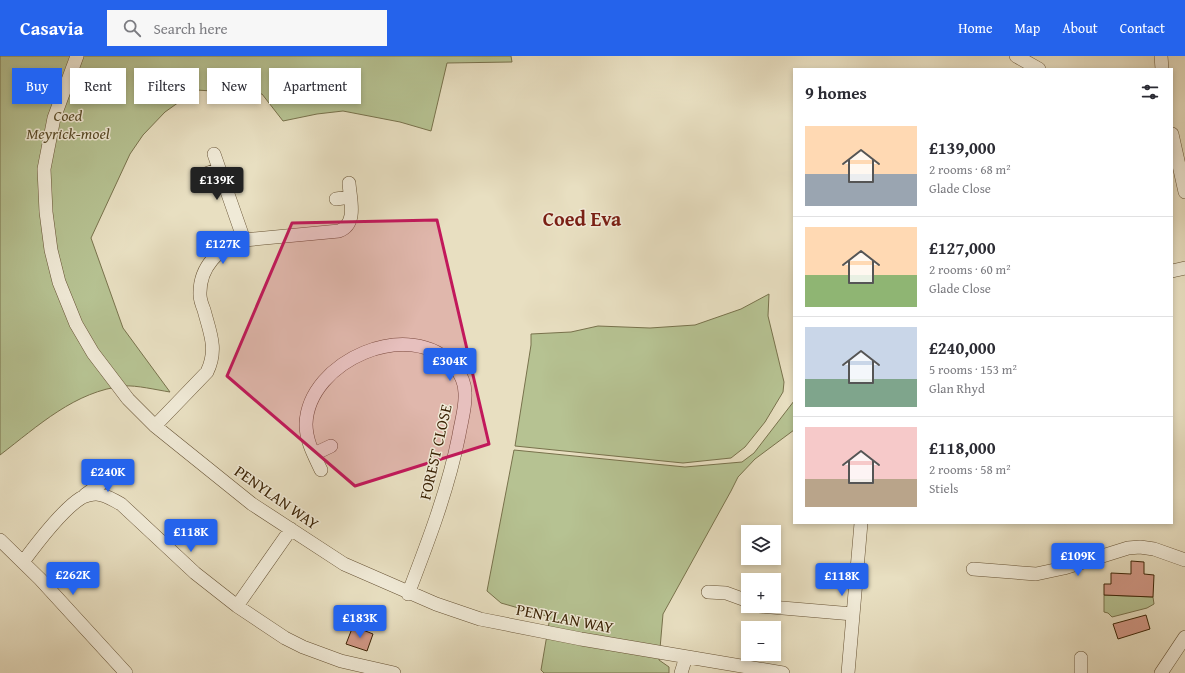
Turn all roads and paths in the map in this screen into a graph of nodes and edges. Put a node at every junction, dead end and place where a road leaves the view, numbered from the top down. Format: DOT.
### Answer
graph roads {
  1 [pos="77,56"];
  2 [pos="1016,56"];
  3 [pos="1162,56"];
  4 [pos="1036,68"];
  5 [pos="1162,68"];
  6 [pos="1173,138"];
  7 [pos="214,154"];
  8 [pos="219,169"];
  9 [pos="200,176"];
  10 [pos="349,183"];
  11 [pos="1185,192"];
  12 [pos="350,197"];
  13 [pos="336,199"];
  14 [pos="244,240"];
  15 [pos="1185,268"];
  16 [pos="1173,270"];
  17 [pos="155,426"];
  18 [pos="331,446"];
  19 [pos="314,454"];
  20 [pos="321,470"];
  21 [pos="123,472"];
  22 [pos="82,497"];
  23 [pos="861,524"];
  24 [pos="291,529"];
  25 [pos="0,540"];
  26 [pos="1185,560"];
  27 [pos="23,562"];
  28 [pos="973,570"];
  29 [pos="708,592"];
  30 [pos="408,594"];
  31 [pos="741,598"];
  32 [pos="237,606"];
  33 [pos="781,608"];
  34 [pos="853,614"];
  35 [pos="1185,638"];
  36 [pos="686,657"];
  37 [pos="1081,658"];
  38 [pos="126,673"];
  39 [pos="394,673"];
  40 [pos="682,673"];
  41 [pos="783,673"];
  42 [pos="848,673"];
  43 [pos="1081,673"];
  44 [pos="1161,673"];
  1 -- 17 [label="street, PENYLAN WAY"];
  2 -- 4 [label="street"];
  3 -- 5 [label="street"];
  6 -- 11 [label="street"];
  7 -- 8 [label="street"];
  8 -- 9 [label="street"];
  8 -- 14 [label="street"];
  10 -- 12 [label="street"];
  12 -- 13 [label="street"];
  12 -- 14 [label="street"];
  14 -- 17 [label="street"];
  15 -- 16 [label="street"];
  17 -- 24 [label="street, PENYLAN WAY"];
  18 -- 19 [label="street"];
  19 -- 20 [label="street, FOREST CLOSE"];
  19 -- 30 [label="street, FOREST CLOSE"];
  21 -- 22 [label="street"];
  22 -- 27 [label="street"];
  22 -- 32 [label="street"];
  23 -- 34 [label="street"];
  24 -- 30 [label="street, PENYLAN WAY"];
  24 -- 32 [label="street"];
  25 -- 27 [label="street"];
  26 -- 28 [label="street"];
  27 -- 38 [label="street"];
  29 -- 31 [label="street"];
  30 -- 36 [label="street, PENYLAN WAY"];
  32 -- 39 [label="street"];
  33 -- 34 [label="street"];
  34 -- 42 [label="street"];
  35 -- 44 [label="street"];
  36 -- 40 [label="street"];
  36 -- 41 [label="street, PENYLAN WAY"];
  37 -- 43 [label="street"];
}
